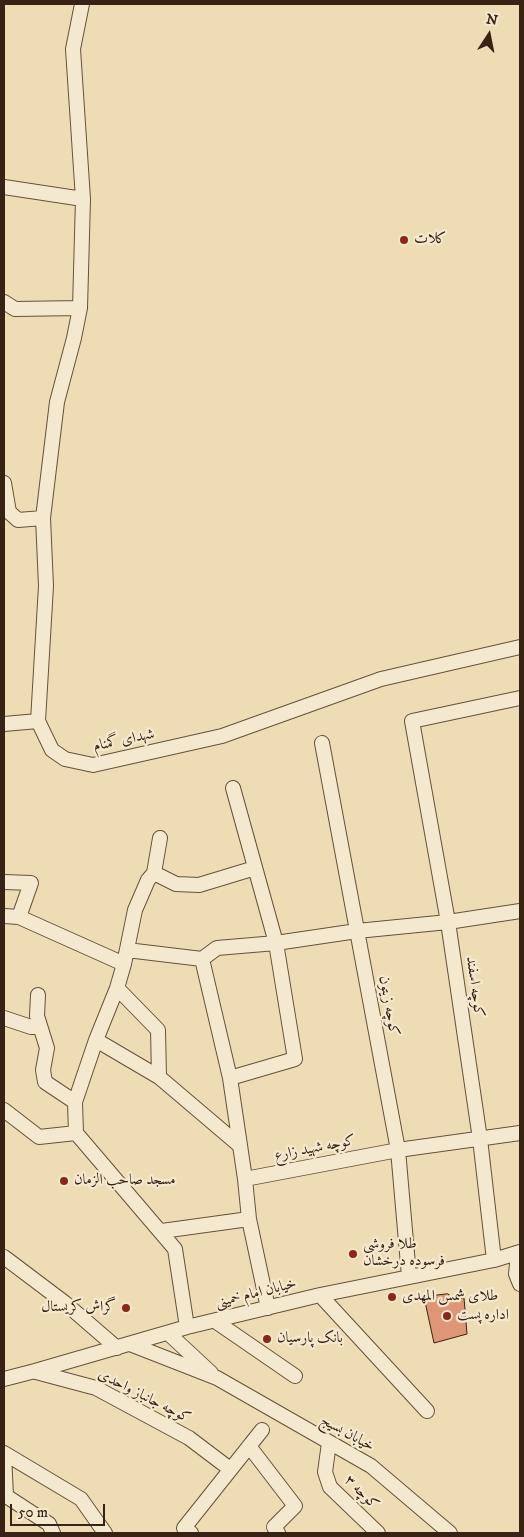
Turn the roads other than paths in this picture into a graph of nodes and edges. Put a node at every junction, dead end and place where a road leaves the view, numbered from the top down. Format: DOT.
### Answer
graph roads {
  1 [pos="78,5"];
  2 [pos="4,187"];
  3 [pos="83,199"];
  4 [pos="4,302"];
  5 [pos="80,308"];
  6 [pos="4,483"];
  7 [pos="44,518"];
  8 [pos="520,647"];
  9 [pos="520,698"];
  10 [pos="38,721"];
  11 [pos="4,724"];
  12 [pos="322,743"];
  13 [pos="233,788"];
  14 [pos="160,838"];
  15 [pos="255,868"];
  16 [pos="154,873"];
  17 [pos="4,882"];
  18 [pos="520,911"];
  19 [pos="4,916"];
  20 [pos="19,917"];
  21 [pos="448,922"];
  22 [pos="357,931"];
  23 [pos="276,943"];
  24 [pos="127,950"];
  25 [pos="202,959"];
  26 [pos="124,964"];
  27 [pos="117,988"];
  28 [pos="38,995"];
  29 [pos="4,1018"];
  30 [pos="39,1024"];
  31 [pos="96,1040"];
  32 [pos="159,1078"];
  33 [pos="230,1078"];
  34 [pos="75,1102"];
  35 [pos="4,1110"];
  36 [pos="76,1133"];
  37 [pos="520,1133"];
  38 [pos="480,1139"];
  39 [pos="239,1145"];
  40 [pos="398,1150"];
  41 [pos="245,1179"];
  42 [pos="249,1219"];
  43 [pos="162,1232"];
  44 [pos="520,1252"];
  45 [pos="4,1257"];
  46 [pos="494,1260"];
  47 [pos="409,1276"];
  48 [pos="520,1284"];
  49 [pos="320,1295"];
  50 [pos="268,1308"];
  51 [pos="215,1321"];
  52 [pos="187,1327"];
  53 [pos="168,1333"];
  54 [pos="124,1346"];
  55 [pos="35,1372"];
  56 [pos="295,1376"];
  57 [pos="218,1378"];
  58 [pos="4,1379"];
  59 [pos="427,1411"];
  60 [pos="262,1430"];
  61 [pos="329,1443"];
  62 [pos="249,1446"];
  63 [pos="4,1454"];
  64 [pos="230,1469"];
  65 [pos="53,1533"];
  66 [pos="105,1533"];
  67 [pos="190,1533"];
  68 [pos="278,1533"];
  69 [pos="378,1533"];
  70 [pos="450,1533"];
  1 -- 3 [label="street, شهدای گمنام"];
  2 -- 3 [label="street"];
  3 -- 5 [label="street, شهدای گمنام"];
  4 -- 5 [label="street"];
  5 -- 7 [label="street, شهدای گمنام"];
  6 -- 7 [label="street"];
  7 -- 10 [label="street, شهدای گمنام"];
  8 -- 10 [label="street, شهدای گمنام"];
  9 -- 21 [label="street, کوچه اسفند"];
  10 -- 11 [label="street"];
  12 -- 22 [label="street, کوچه زیتون"];
  13 -- 15 [label="street"];
  14 -- 16 [label="street"];
  15 -- 16 [label="street"];
  15 -- 23 [label="street"];
  16 -- 24 [label="street"];
  17 -- 20 [label="street"];
  18 -- 21 [label="street"];
  19 -- 20 [label="street"];
  20 -- 26 [label="street"];
  21 -- 22 [label="street"];
  21 -- 38 [label="street, کوچه اسفند"];
  22 -- 23 [label="street"];
  22 -- 40 [label="street, کوچه زیتون"];
  23 -- 25 [label="street"];
  23 -- 33 [label="street"];
  24 -- 25 [label="street"];
  24 -- 26 [label="street"];
  25 -- 33 [label="street"];
  26 -- 27 [label="street"];
  27 -- 31 [label="street"];
  27 -- 32 [label="street"];
  28 -- 30 [label="street"];
  29 -- 30 [label="street"];
  30 -- 34 [label="street"];
  31 -- 32 [label="street"];
  31 -- 34 [label="street"];
  32 -- 39 [label="street"];
  33 -- 39 [label="street"];
  34 -- 36 [label="street"];
  35 -- 36 [label="street"];
  36 -- 43 [label="street"];
  37 -- 38 [label="street, کوچه شهید زارع"];
  38 -- 40 [label="street, کوچه شهید زارع"];
  38 -- 46 [label="street, کوچه اسفند"];
  39 -- 41 [label="street"];
  40 -- 41 [label="street, کوچه شهید زارع"];
  40 -- 47 [label="street, کوچه زیتون"];
  41 -- 42 [label="street"];
  42 -- 43 [label="street"];
  42 -- 50 [label="street"];
  43 -- 52 [label="street"];
  44 -- 46 [label="street, خیابان امام خمینی"];
  44 -- 48 [label="street"];
  45 -- 54 [label="street, خیابان بسیج"];
  46 -- 47 [label="street, خیابان امام خمینی"];
  47 -- 49 [label="street, خیابان امام خمینی"];
  49 -- 50 [label="street, خیابان امام خمینی"];
  49 -- 59 [label="street"];
  50 -- 51 [label="street, خیابان امام خمینی"];
  51 -- 52 [label="street, خیابان امام خمینی"];
  51 -- 56 [label="street"];
  52 -- 53 [label="street, خیابان امام خمینی"];
  53 -- 54 [label="street, خیابان امام خمینی"];
  53 -- 57 [label="street, خیابان بسیج"];
  54 -- 55 [label="street, خیابان امام خمینی"];
  54 -- 57 [label="street, خیابان بسیج"];
  55 -- 58 [label="street, خیابان امام خمینی"];
  55 -- 64 [label="street, کوچه جانباز واحدی"];
  57 -- 61 [label="street, خیابان بسیج"];
  60 -- 62 [label="street"];
  61 -- 69 [label="street, کوچه ۳"];
  61 -- 70 [label="street, خیابان بسیج"];
  62 -- 64 [label="street"];
  62 -- 68 [label="street"];
  63 -- 65 [label="street"];
  63 -- 66 [label="street"];
  64 -- 67 [label="street"];
}
